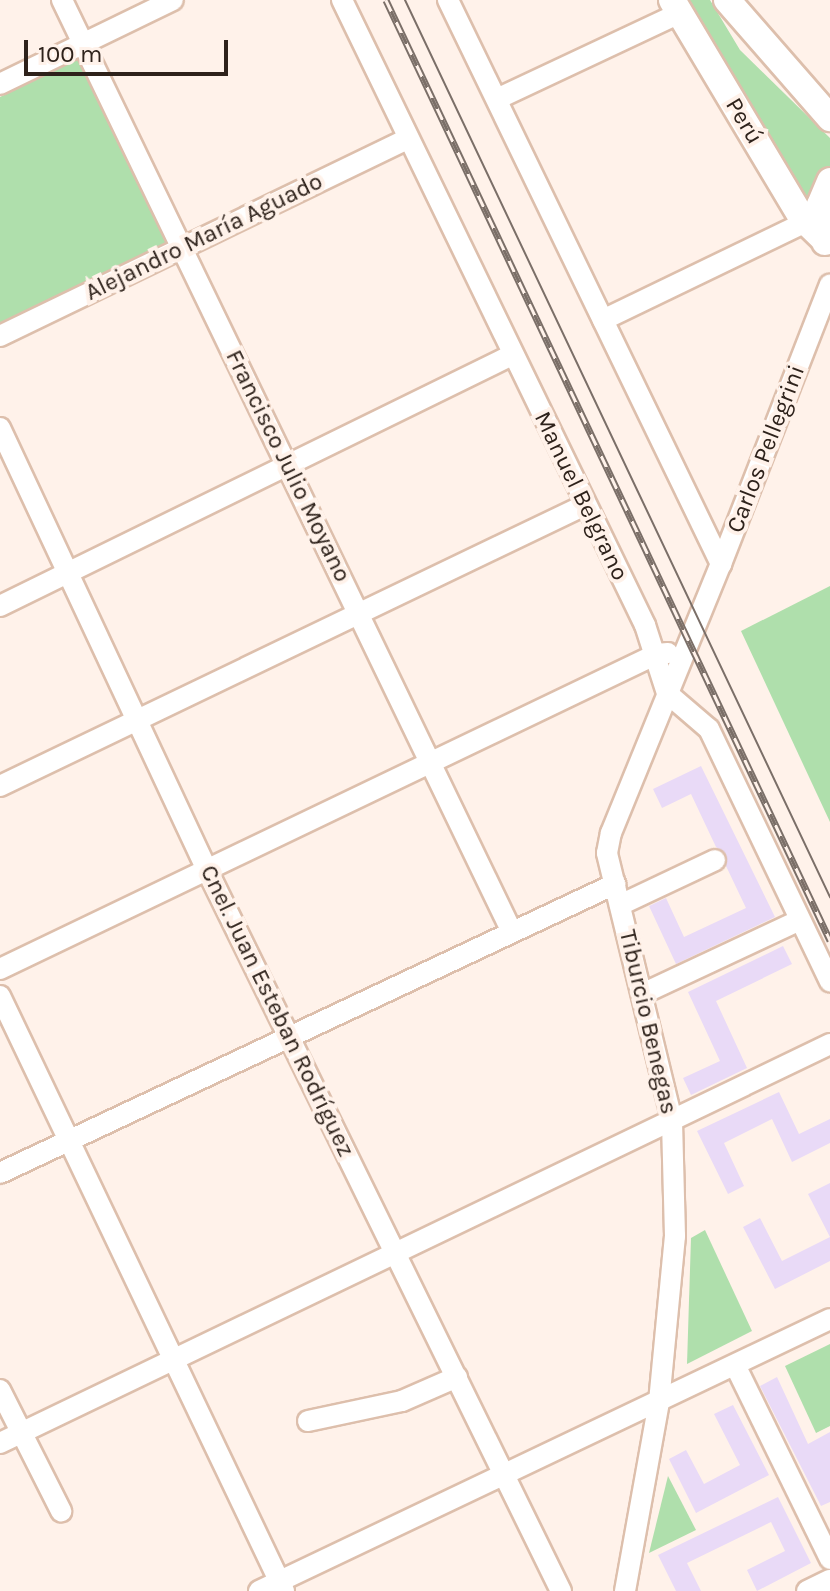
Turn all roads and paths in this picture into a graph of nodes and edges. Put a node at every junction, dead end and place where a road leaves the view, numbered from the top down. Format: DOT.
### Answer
graph roads {
  1 [pos="62,0"];
  2 [pos="173,0"];
  3 [pos="342,0"];
  4 [pos="448,0"];
  5 [pos="727,0"];
  6 [pos="676,6"];
  7 [pos="83,44"];
  8 [pos="0,84"];
  9 [pos="497,99"];
  10 [pos="830,118"];
  11 [pos="408,139"];
  12 [pos="830,181"];
  13 [pos="819,237"];
  14 [pos="182,248"];
  15 [pos="830,284"];
  16 [pos="603,320"];
  17 [pos="0,336"];
  18 [pos="512,355"];
  19 [pos="0,428"];
  20 [pos="287,465"];
  21 [pos="585,505"];
  22 [pos="721,564"];
  23 [pos="68,572"];
  24 [pos="0,606"];
  25 [pos="360,612"];
  26 [pos="701,614"];
  27 [pos="686,652"];
  28 [pos="657,654"];
  29 [pos="667,693"];
  30 [pos="136,720"];
  31 [pos="431,761"];
  32 [pos="0,786"];
  33 [pos="715,860"];
  34 [pos="207,870"];
  35 [pos="615,884"];
  36 [pos="620,905"];
  37 [pos="800,920"];
  38 [pos="512,932"];
  39 [pos="0,969"];
  40 [pos="830,981"];
  41 [pos="642,994"];
  42 [pos="0,996"];
  43 [pos="290,1034"];
  44 [pos="830,1044"];
  45 [pos="672,1120"];
  46 [pos="69,1140"];
  47 [pos="0,1173"];
  48 [pos="398,1253"];
  49 [pos="830,1319"];
  50 [pos="175,1360"];
  51 [pos="735,1365"];
  52 [pos="457,1377"];
  53 [pos="0,1390"];
  54 [pos="659,1402"];
  55 [pos="308,1421"];
  56 [pos="21,1433"];
  57 [pos="0,1443"];
  58 [pos="505,1475"];
  59 [pos="61,1511"];
  60 [pos="830,1559"];
  61 [pos="830,1580"];
  62 [pos="282,1586"];
  63 [pos="259,1591"];
  64 [pos="561,1591"];
  65 [pos="625,1591"];
  66 [pos="807,1591"];
  1 -- 7 [label="street, Francisco Julio Moyano"];
  2 -- 7 [label="street"];
  3 -- 11 [label="street, Manuel Belgrano"];
  4 -- 9 [label="street"];
  5 -- 10 [label="main road"];
  6 -- 9 [label="street"];
  6 -- 13 [label="main road, Perú"];
  7 -- 8 [label="street"];
  7 -- 14 [label="street, Francisco Julio Moyano"];
  9 -- 16 [label="street"];
  11 -- 14 [label="street, Alejandro María Aguado"];
  11 -- 18 [label="street, Manuel Belgrano"];
  12 -- 13 [label="main road"];
  13 -- 16 [label="street"];
  14 -- 17 [label="street, Alejandro María Aguado"];
  14 -- 20 [label="street, Francisco Julio Moyano"];
  15 -- 22 [label="street, Carlos Pellegrini"];
  16 -- 22 [label="street"];
  18 -- 20 [label="street"];
  18 -- 21 [label="street, Manuel Belgrano"];
  19 -- 23 [label="street, Cnel. Juan Esteban Rodríguez"];
  20 -- 23 [label="street"];
  20 -- 25 [label="street, Francisco Julio Moyano"];
  21 -- 25 [label="street"];
  21 -- 28 [label="street, Manuel Belgrano"];
  22 -- 26 [label="street, Carlos Pellegrini"];
  23 -- 24 [label="street"];
  23 -- 30 [label="street, Cnel. Juan Esteban Rodríguez"];
  25 -- 30 [label="street"];
  25 -- 31 [label="street, Francisco Julio Moyano"];
  26 -- 27 [label="street, Tiburcio Benegas"];
  27 -- 28 [label="street"];
  27 -- 29 [label="street, Tiburcio Benegas"];
  28 -- 29 [label="street, Manuel Belgrano"];
  28 -- 31 [label="street"];
  29 -- 35 [label="street, Tiburcio Benegas"];
  29 -- 37 [label="street"];
  30 -- 32 [label="street"];
  30 -- 34 [label="street, Cnel. Juan Esteban Rodríguez"];
  31 -- 34 [label="street"];
  31 -- 38 [label="street, Francisco Julio Moyano"];
  33 -- 36 [label="street"];
  34 -- 39 [label="street"];
  34 -- 43 [label="street, Cnel. Juan Esteban Rodríguez"];
  35 -- 36 [label="street, Tiburcio Benegas"];
  35 -- 38 [label="street"];
  36 -- 41 [label="street, Tiburcio Benegas"];
  37 -- 40 [label="street"];
  37 -- 41 [label="street"];
  38 -- 43 [label="street"];
  41 -- 45 [label="street, Tiburcio Benegas"];
  42 -- 46 [label="street"];
  43 -- 46 [label="street"];
  43 -- 48 [label="street, Cnel. Juan Esteban Rodríguez"];
  44 -- 45 [label="street"];
  45 -- 48 [label="street"];
  45 -- 54 [label="street, Tiburcio Benegas"];
  46 -- 47 [label="street"];
  46 -- 50 [label="street"];
  48 -- 50 [label="street"];
  48 -- 52 [label="street, Cnel. Juan Esteban Rodríguez"];
  49 -- 51 [label="street"];
  50 -- 56 [label="street"];
  50 -- 62 [label="street"];
  51 -- 54 [label="street"];
  51 -- 60 [label="street"];
  52 -- 55 [label="street"];
  52 -- 58 [label="street, Cnel. Juan Esteban Rodríguez"];
  53 -- 56 [label="street"];
  54 -- 58 [label="street"];
  54 -- 65 [label="street, Tiburcio Benegas"];
  56 -- 57 [label="street"];
  56 -- 59 [label="street"];
  58 -- 62 [label="street"];
  58 -- 64 [label="street, Cnel. Juan Esteban Rodríguez"];
  61 -- 66 [label="street"];
  62 -- 63 [label="street"];
}
